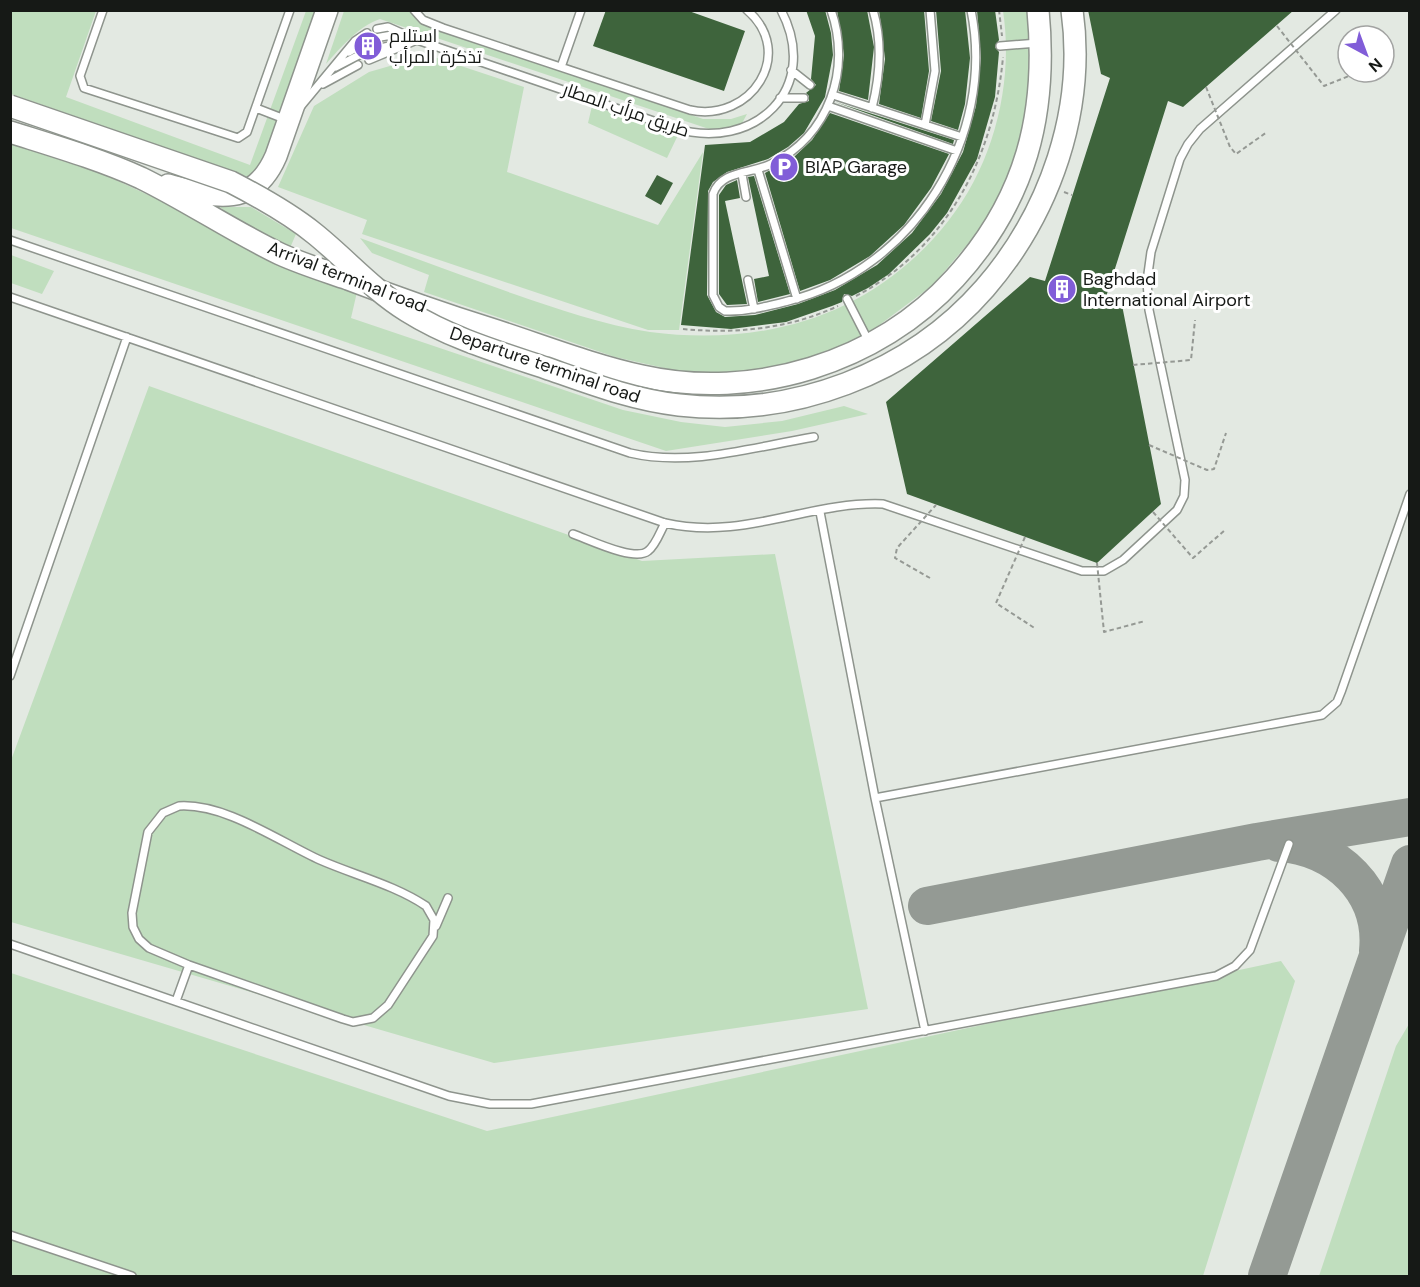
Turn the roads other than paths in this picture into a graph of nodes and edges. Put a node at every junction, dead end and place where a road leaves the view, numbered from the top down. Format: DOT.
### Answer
graph roads {
  1 [pos="102,10"];
  2 [pos="290,10"];
  3 [pos="327,10"];
  4 [pos="414,10"];
  5 [pos="581,10"];
  6 [pos="747,10"];
  7 [pos="781,10"];
  8 [pos="831,10"];
  9 [pos="873,10"];
  10 [pos="930,10"];
  11 [pos="971,10"];
  12 [pos="1038,10"];
  13 [pos="1072,10"];
  14 [pos="1336,10"];
  15 [pos="377,29"];
  16 [pos="367,33"];
  17 [pos="375,38"];
  18 [pos="417,40"];
  19 [pos="364,43"];
  20 [pos="1041,43"];
  21 [pos="1002,45"];
  22 [pos="372,50"];
  23 [pos="344,54"];
  24 [pos="361,54"];
  25 [pos="369,60"];
  26 [pos="358,65"];
  27 [pos="561,67"];
  28 [pos="332,70"];
  29 [pos="791,70"];
  30 [pos="810,85"];
  31 [pos="318,87"];
  32 [pos="832,95"];
  33 [pos="780,98"];
  34 [pos="804,98"];
  35 [pos="10,106"];
  36 [pos="828,106"];
  37 [pos="256,108"];
  38 [pos="872,108"];
  39 [pos="288,120"];
  40 [pos="925,125"];
  41 [pos="10,132"];
  42 [pos="962,138"];
  43 [pos="957,151"];
  44 [pos="758,170"];
  45 [pos="742,174"];
  46 [pos="142,179"];
  47 [pos="746,196"];
  48 [pos="10,240"];
  49 [pos="748,280"];
  50 [pos="10,297"];
  51 [pos="797,299"];
  52 [pos="847,300"];
  53 [pos="754,309"];
  54 [pos="127,338"];
  55 [pos="870,344"];
  56 [pos="814,437"];
  57 [pos="1410,494"];
  58 [pos="820,512"];
  59 [pos="665,523"];
  60 [pos="573,534"];
  61 [pos="10,676"];
  62 [pos="875,798"];
  63 [pos="1289,844"];
  64 [pos="448,898"];
  65 [pos="435,928"];
  66 [pos="10,944"];
  67 [pos="189,965"];
  68 [pos="176,1002"];
  69 [pos="925,1031"];
  70 [pos="10,1235"];
  71 [pos="132,1276"];
  1 -- 37 [label="lane"];
  2 -- 37 [label="lane"];
  3 -- 39 [label="main road"];
  4 -- 27 [label="lane"];
  5 -- 27 [label="lane"];
  6 -- 27 [label="lane"];
  7 -- 29 [label="lane, طريق مرأب المطار"];
  8 -- 32 [label="lane"];
  9 -- 38 [label="lane"];
  10 -- 40 [label="lane"];
  11 -- 42 [label="lane"];
  12 -- 20 [label="main road, Arrival terminal road"];
  13 -- 35 [label="main road, Departure terminal road, bridge"];
  14 -- 58 [label="lane"];
  15 -- 18 [label="lane, طريق مرأب المطار"];
  16 -- 23 [label="lane"];
  17 -- 18 [label="lane"];
  18 -- 22 [label="lane"];
  18 -- 25 [label="lane"];
  18 -- 33 [label="lane, طريق مرأب المطار"];
  19 -- 23 [label="lane"];
  20 -- 21 [label="lane"];
  20 -- 55 [label="main road, Arrival terminal road"];
  23 -- 28 [label="lane"];
  24 -- 28 [label="lane"];
  26 -- 31 [label="lane"];
  28 -- 31 [label="lane"];
  29 -- 30 [label="lane"];
  29 -- 33 [label="lane, طريق مرأب المطار"];
  31 -- 39 [label="lane"];
  32 -- 36 [label="lane"];
  32 -- 38 [label="lane"];
  33 -- 34 [label="lane"];
  36 -- 43 [label="lane"];
  36 -- 44 [label="lane"];
  37 -- 39 [label="lane"];
  38 -- 40 [label="lane"];
  39 -- 46 [label="main road"];
  40 -- 42 [label="lane"];
  41 -- 46 [label="main road, Arrival terminal road"];
  42 -- 43 [label="lane"];
  43 -- 51 [label="lane"];
  44 -- 45 [label="lane"];
  44 -- 51 [label="lane"];
  45 -- 47 [label="lane"];
  45 -- 53 [label="lane"];
  46 -- 55 [label="main road, Arrival terminal road"];
  48 -- 56 [label="lane"];
  49 -- 53 [label="lane"];
  50 -- 54 [label="lane"];
  51 -- 53 [label="lane"];
  52 -- 55 [label="lane"];
  54 -- 59 [label="lane"];
  54 -- 61 [label="lane"];
  57 -- 62 [label="lane"];
  58 -- 59 [label="lane"];
  58 -- 62 [label="lane"];
  59 -- 60 [label="lane"];
  62 -- 69 [label="lane"];
  63 -- 69 [label="lane"];
  64 -- 65 [label="lane"];
  65 -- 67 [label="lane"];
  65 -- 67 [label="lane"];
  66 -- 68 [label="lane"];
  67 -- 68 [label="lane"];
  68 -- 69 [label="lane"];
  70 -- 71 [label="lane"];
}
